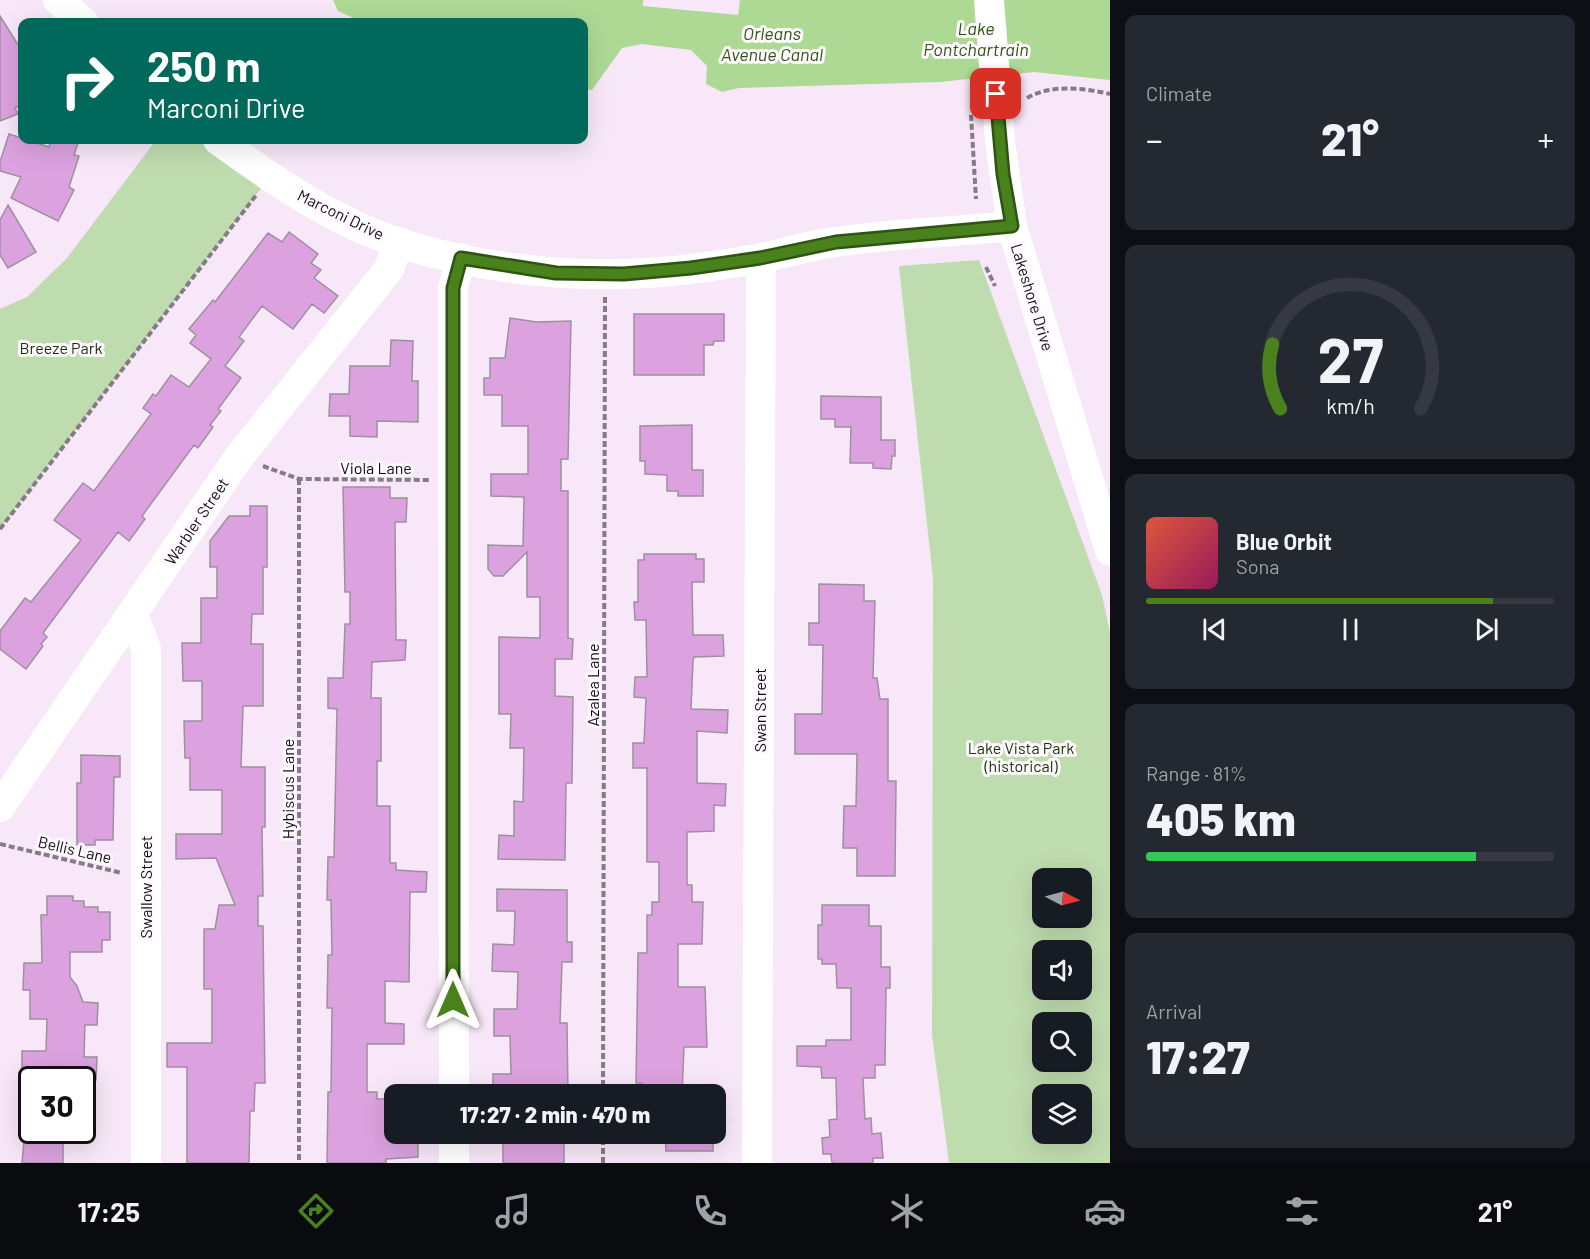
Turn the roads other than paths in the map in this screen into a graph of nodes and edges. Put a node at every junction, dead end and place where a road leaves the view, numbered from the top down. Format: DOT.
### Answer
graph roads {
  1 [pos="58,0"];
  2 [pos="989,0"];
  3 [pos="78,18"];
  4 [pos="224,144"];
  5 [pos="1012,226"];
  6 [pos="399,242"];
  7 [pos="461,258"];
  8 [pos="760,258"];
  9 [pos="1110,551"];
  10 [pos="133,613"];
  11 [pos="0,807"];
  12 [pos="454,1084"];
  13 [pos="454,1144"];
  14 [pos="146,1163"];
  15 [pos="454,1163"];
  16 [pos="756,1163"];
  1 -- 3 [label="street"];
  2 -- 5 [label="street, Lakeshore Drive"];
  4 -- 6 [label="street, Marconi Drive"];
  5 -- 8 [label="street, Marconi Drive"];
  5 -- 9 [label="street, Lakeshore Drive"];
  6 -- 7 [label="street, Marconi Drive"];
  6 -- 10 [label="street, Warbler Street"];
  7 -- 8 [label="street, Marconi Drive"];
  7 -- 12 [label="street"];
  8 -- 16 [label="street, Swan Street"];
  10 -- 11 [label="street, Warbler Street"];
  10 -- 14 [label="street, Swallow Street"];
  13 -- 15 [label="street"];
}
